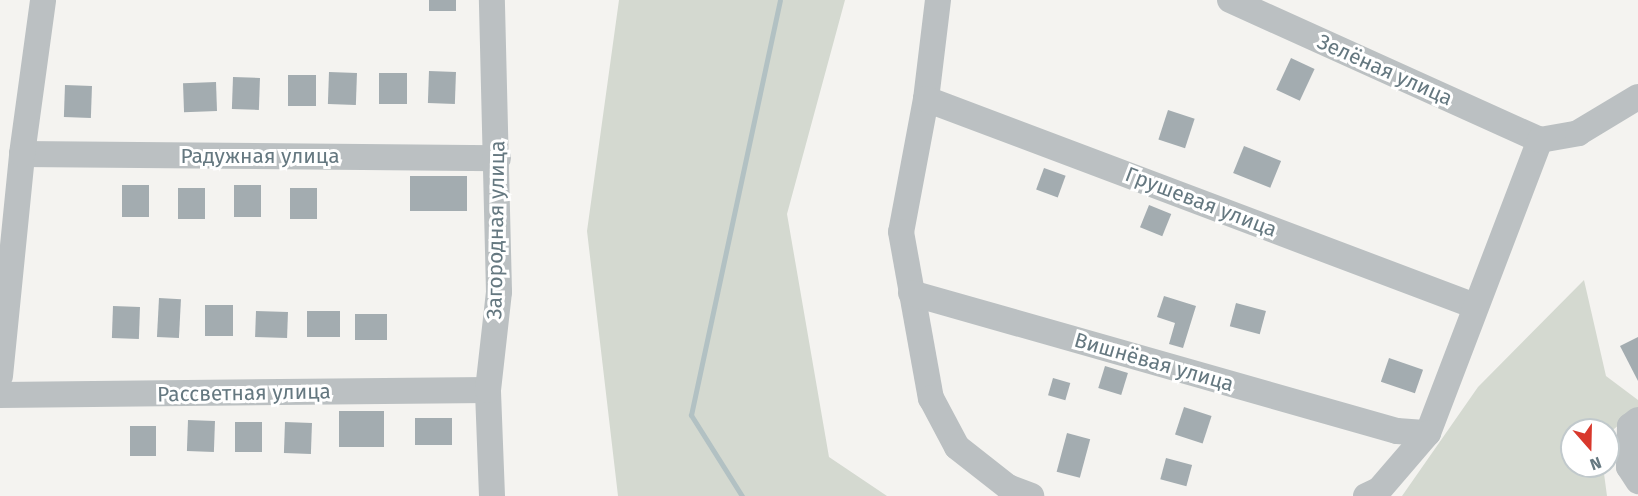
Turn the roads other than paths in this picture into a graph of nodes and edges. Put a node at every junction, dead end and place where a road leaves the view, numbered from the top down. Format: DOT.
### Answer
graph roads {
  1 [pos="43,0"];
  2 [pos="492,0"];
  3 [pos="938,0"];
  4 [pos="1230,0"];
  5 [pos="1638,97"];
  6 [pos="926,99"];
  7 [pos="1540,140"];
  8 [pos="22,154"];
  9 [pos="498,158"];
  10 [pos="911,293"];
  11 [pos="1475,306"];
  12 [pos="0,376"];
  13 [pos="488,390"];
  14 [pos="0,395"];
  15 [pos="1638,420"];
  16 [pos="1428,433"];
  17 [pos="1638,481"];
  18 [pos="492,496"];
  19 [pos="1031,496"];
  20 [pos="1366,496"];
  1 -- 8 [label="street"];
  2 -- 9 [label="street, Загородная улица"];
  3 -- 6 [label="street"];
  4 -- 7 [label="street, Зелёная улица"];
  5 -- 7 [label="street"];
  6 -- 10 [label="street"];
  6 -- 11 [label="street, Грушевая улица"];
  7 -- 11 [label="street"];
  8 -- 9 [label="street, Радужная улица"];
  8 -- 12 [label="street"];
  9 -- 13 [label="street, Загородная улица"];
  10 -- 16 [label="street, Вишнёвая улица"];
  10 -- 19 [label="street"];
  11 -- 16 [label="street"];
  13 -- 14 [label="street, Рассветная улица"];
  13 -- 18 [label="street, Загородная улица"];
  15 -- 17 [label="street"];
  16 -- 20 [label="street"];
}
